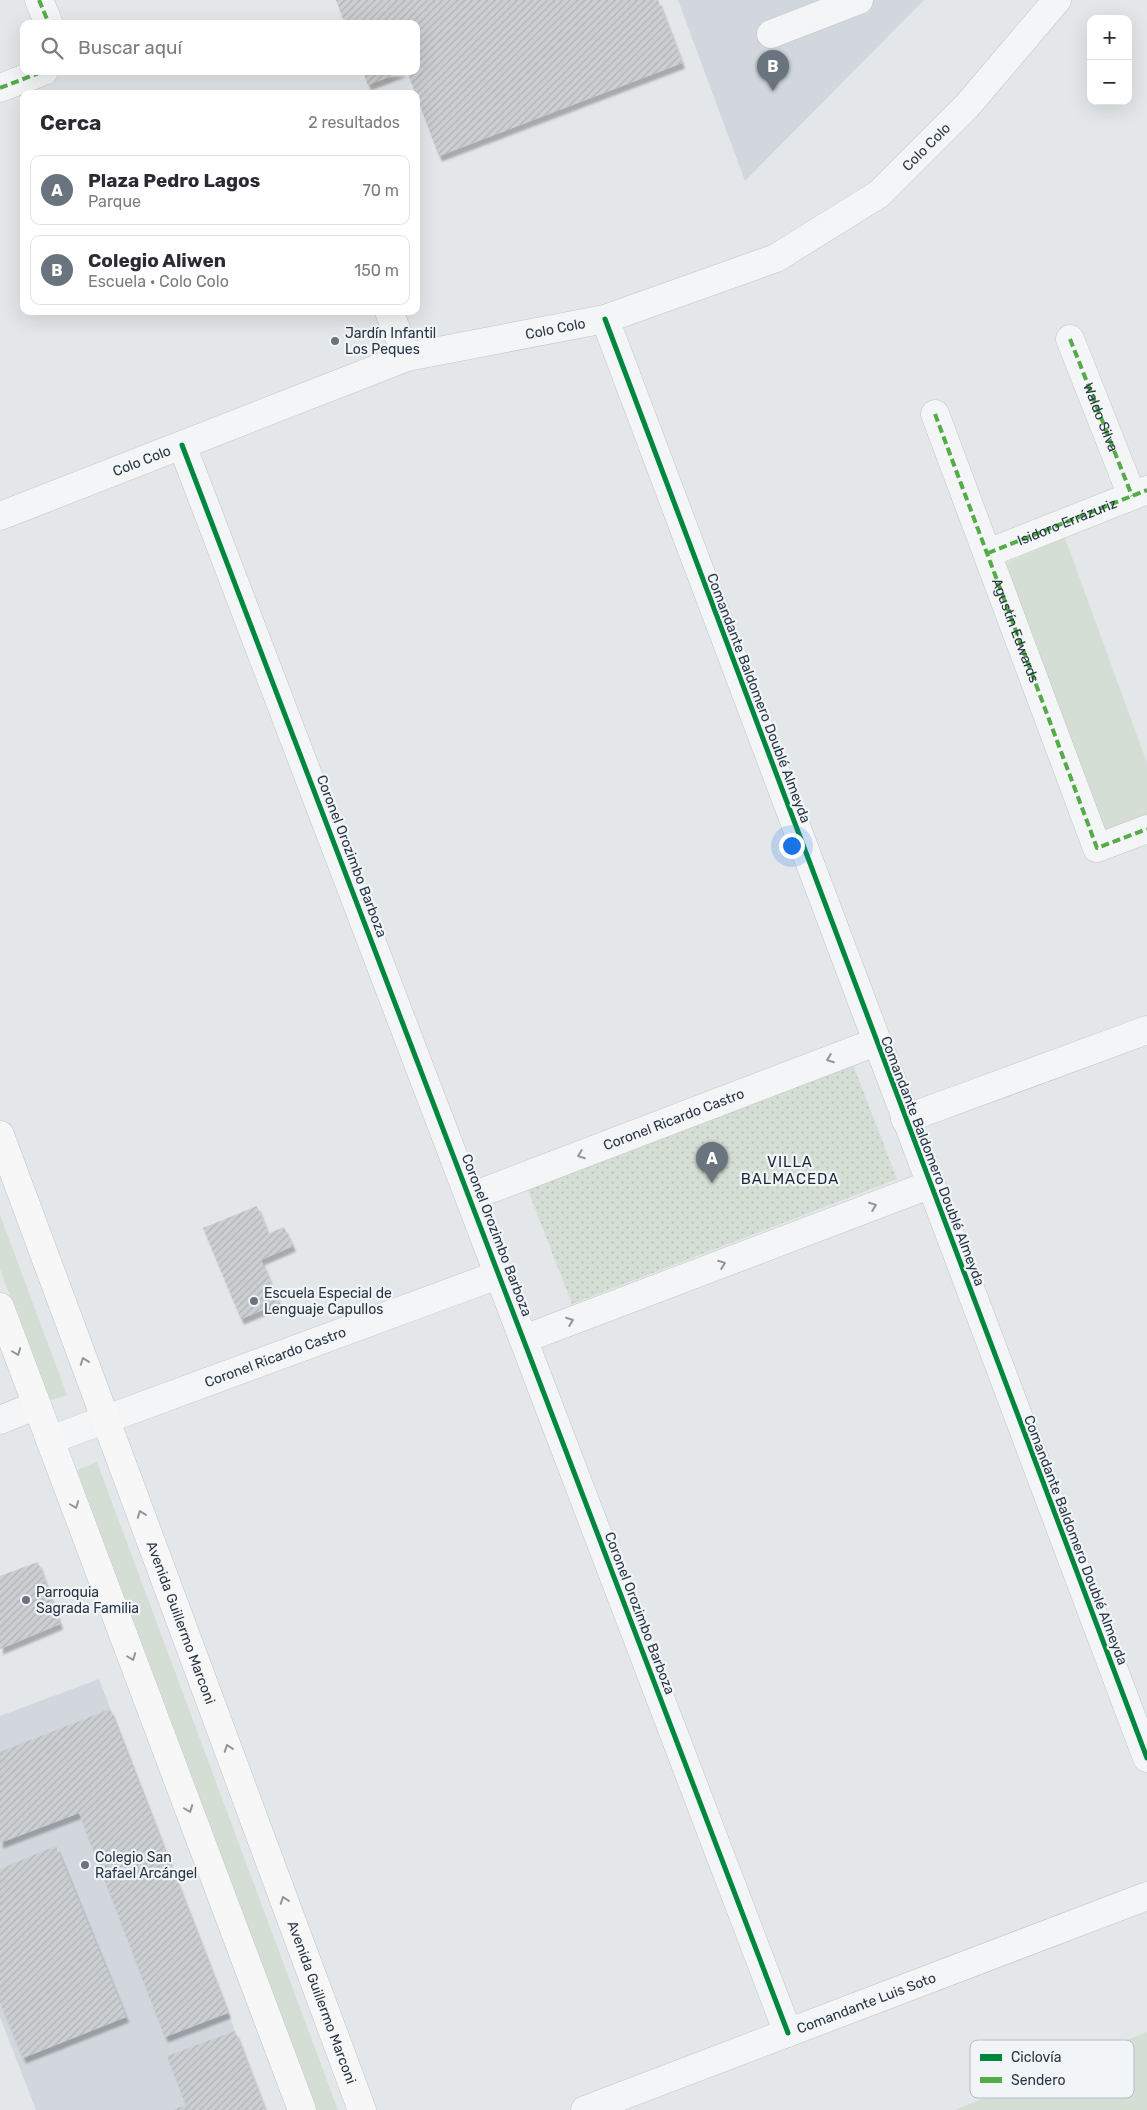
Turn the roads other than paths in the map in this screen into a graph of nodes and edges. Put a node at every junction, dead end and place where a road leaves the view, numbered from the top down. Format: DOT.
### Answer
graph roads {
  1 [pos="39,0"];
  2 [pos="859,0"];
  3 [pos="1056,0"];
  4 [pos="46,20"];
  5 [pos="771,34"];
  6 [pos="34,75"];
  7 [pos="0,88"];
  8 [pos="391,315"];
  9 [pos="605,319"];
  10 [pos="1070,339"];
  11 [pos="407,357"];
  12 [pos="935,414"];
  13 [pos="182,445"];
  14 [pos="1139,493"];
  15 [pos="0,516"];
  16 [pos="988,553"];
  17 [pos="1147,829"];
  18 [pos="1147,1030"];
  19 [pos="876,1042"];
  20 [pos="905,1119"];
  21 [pos="0,1134"];
  22 [pos="929,1185"];
  23 [pos="470,1197"];
  24 [pos="500,1274"];
  25 [pos="0,1307"];
  26 [pos="524,1339"];
  27 [pos="37,1405"];
  28 [pos="105,1418"];
  29 [pos="0,1420"];
  30 [pos="50,1440"];
  31 [pos="1147,1758"];
  32 [pos="1147,1896"];
  33 [pos="788,2033"];
  34 [pos="302,2110"];
  35 [pos="362,2110"];
  36 [pos="585,2110"];
  1 -- 4 [label="street"];
  2 -- 5 [label="street"];
  3 -- 9 [label="street, Colo Colo"];
  6 -- 7 [label="street"];
  8 -- 11 [label="street"];
  9 -- 11 [label="street, Colo Colo"];
  9 -- 19 [label="street, Comandante Baldomero Doublé Almeyda"];
  10 -- 14 [label="street, Waldo Silva"];
  11 -- 13 [label="street, Colo Colo"];
  12 -- 16 [label="street, Agustín Edwards"];
  13 -- 15 [label="street, Colo Colo"];
  13 -- 23 [label="street, Coronel Orozimbo Barboza"];
  14 -- 16 [label="street, Isidoro Errázuriz"];
  16 -- 17 [label="street, Agustín Edwards"];
  18 -- 20 [label="street"];
  19 -- 20 [label="street, Comandante Baldomero Doublé Almeyda"];
  19 -- 23 [label="street, Coronel Ricardo Castro, one-way"];
  20 -- 22 [label="street, Comandante Baldomero Doublé Almeyda"];
  28 -- 21 [label="main road, Avenida Guillermo Marconi, one-way"];
  26 -- 22 [label="street, one-way"];
  22 -- 31 [label="street, Comandante Baldomero Doublé Almeyda"];
  23 -- 24 [label="street, Coronel Orozimbo Barboza"];
  24 -- 26 [label="street, Coronel Orozimbo Barboza"];
  24 -- 28 [label="street, Coronel Ricardo Castro"];
  25 -- 27 [label="main road, one-way"];
  26 -- 33 [label="street, Coronel Orozimbo Barboza"];
  27 -- 29 [label="street"];
  27 -- 30 [label="main road"];
  28 -- 30 [label="street, Coronel Ricardo Castro"];
  35 -- 28 [label="main road, Avenida Guillermo Marconi, one-way"];
  30 -- 34 [label="main road, one-way"];
  32 -- 33 [label="street, Comandante Luis Soto"];
  33 -- 36 [label="street, Comandante Luis Soto"];
}
